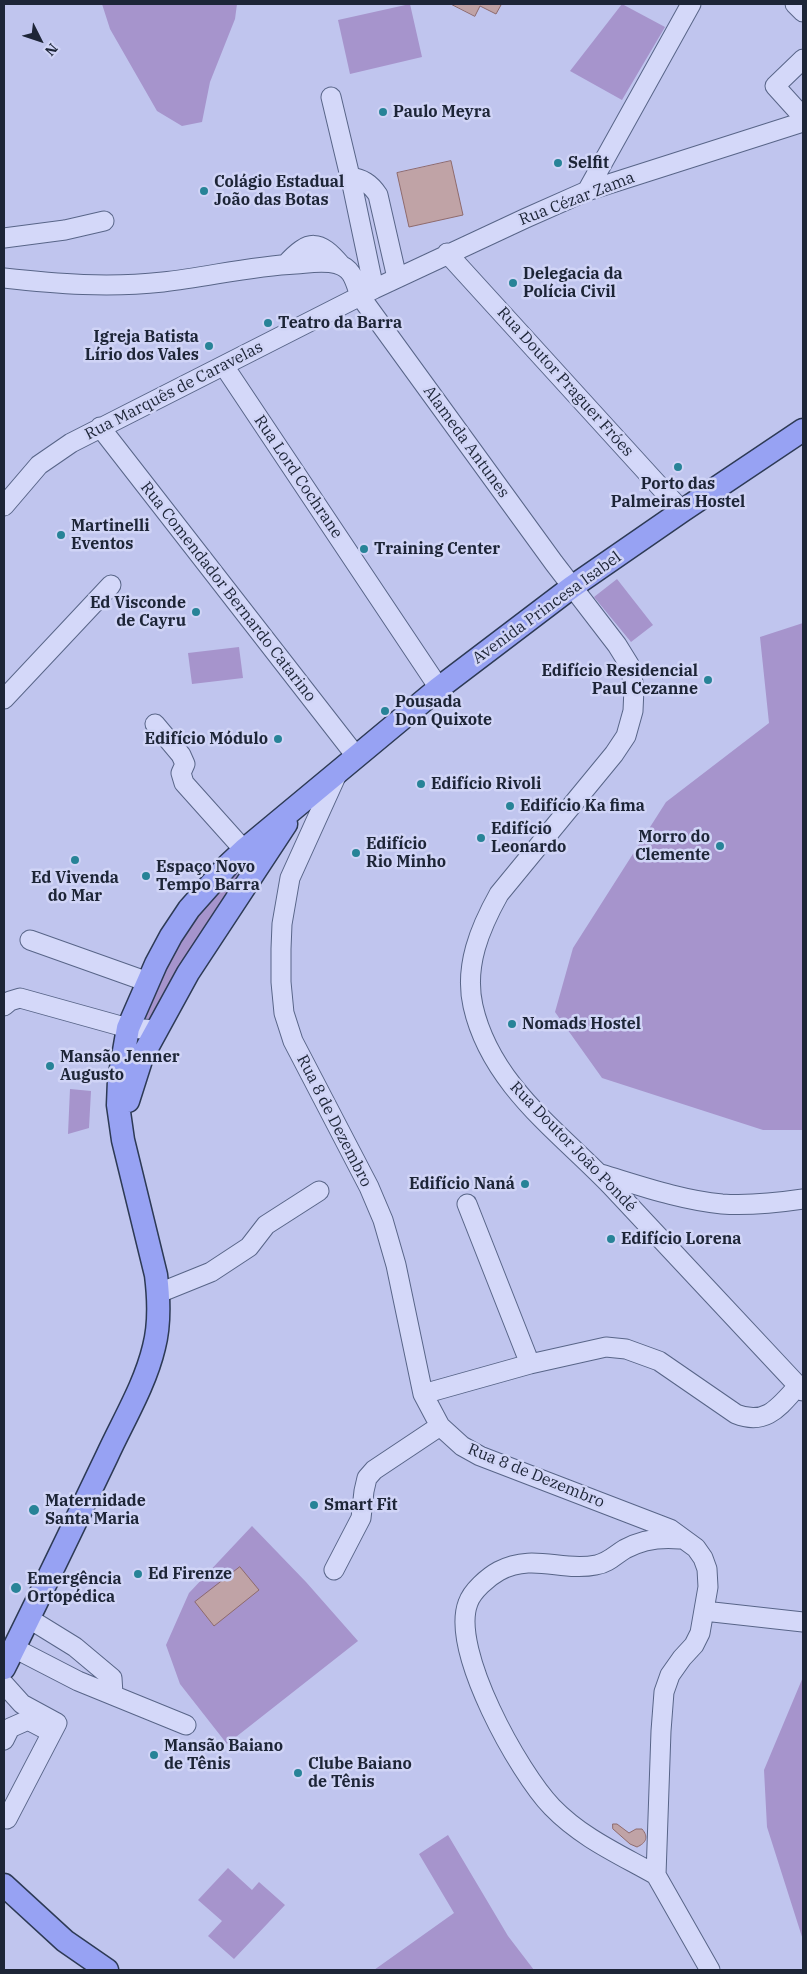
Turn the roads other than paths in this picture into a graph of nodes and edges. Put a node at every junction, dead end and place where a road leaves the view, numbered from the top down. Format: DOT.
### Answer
graph roads {
  1 [pos="795,4"];
  2 [pos="686,5"];
  3 [pos="803,12"];
  4 [pos="803,59"];
  5 [pos="331,97"];
  6 [pos="803,117"];
  7 [pos="803,122"];
  8 [pos="349,177"];
  9 [pos="587,191"];
  10 [pos="104,221"];
  11 [pos="4,238"];
  12 [pos="448,253"];
  13 [pos="4,278"];
  14 [pos="398,278"];
  15 [pos="367,292"];
  16 [pos="224,366"];
  17 [pos="100,427"];
  18 [pos="803,430"];
  19 [pos="4,506"];
  20 [pos="682,511"];
  21 [pos="111,585"];
  22 [pos="572,587"];
  23 [pos="439,688"];
  24 [pos="4,698"];
  25 [pos="155,724"];
  26 [pos="356,756"];
  27 [pos="338,771"];
  28 [pos="303,801"];
  29 [pos="236,857"];
  30 [pos="248,882"];
  31 [pos="30,940"];
  32 [pos="148,982"];
  33 [pos="4,1006"];
  34 [pos="128,1028"];
  35 [pos="157,1030"];
  36 [pos="123,1140"];
  37 [pos="600,1174"];
  38 [pos="319,1191"];
  39 [pos="803,1200"];
  40 [pos="467,1204"];
  41 [pos="158,1293"];
  42 [pos="530,1364"];
  43 [pos="801,1388"];
  44 [pos="423,1394"];
  45 [pos="440,1426"];
  46 [pos="619,1510"];
  47 [pos="685,1540"];
  48 [pos="625,1549"];
  49 [pos="334,1570"];
  50 [pos="704,1611"];
  51 [pos="28,1618"];
  52 [pos="803,1622"];
  53 [pos="14,1648"];
  54 [pos="4,1668"];
  55 [pos="4,1684"];
  56 [pos="113,1694"];
  57 [pos="186,1725"];
  58 [pos="52,1732"];
  59 [pos="4,1740"];
  60 [pos="4,1817"];
  61 [pos="656,1875"];
  62 [pos="4,1885"];
  63 [pos="65,1941"];
  64 [pos="79,1970"];
  65 [pos="107,1970"];
  66 [pos="710,1970"];
  1 -- 3 [label="street"];
  2 -- 9 [label="street"];
  4 -- 6 [label="street"];
  5 -- 8 [label="street"];
  7 -- 9 [label="street, Rua Cézar Zama"];
  8 -- 14 [label="street"];
  8 -- 15 [label="street"];
  9 -- 12 [label="street, Rua Cézar Zama"];
  10 -- 11 [label="street"];
  12 -- 14 [label="street, Rua Cézar Zama"];
  12 -- 20 [label="street, Rua Doutor Praguer Fróes"];
  13 -- 15 [label="street"];
  14 -- 15 [label="street, Rua Cézar Zama"];
  15 -- 16 [label="street, Rua Marquês de Caravelas"];
  15 -- 22 [label="street, Alameda Antunes"];
  16 -- 17 [label="street, Rua Marquês de Caravelas"];
  16 -- 23 [label="street, Rua Lord Cochrane"];
  17 -- 19 [label="street, Rua Marquês de Caravelas"];
  17 -- 26 [label="street, Rua Comendador Bernardo Catarino"];
  18 -- 20 [label="main road, Avenida Princesa Isabel"];
  20 -- 22 [label="main road, Avenida Princesa Isabel"];
  21 -- 24 [label="street"];
  22 -- 23 [label="main road, Avenida Princesa Isabel"];
  22 -- 37 [label="street, Rua Doutor João Pondé"];
  23 -- 26 [label="main road, Avenida Princesa Isabel"];
  25 -- 29 [label="street"];
  26 -- 27 [label="main road, Avenida Princesa Isabel"];
  27 -- 28 [label="main road, Avenida Princesa Isabel"];
  27 -- 44 [label="street, Rua 8 de Dezembro"];
  28 -- 29 [label="main road, Avenida Princesa Isabel"];
  28 -- 30 [label="main road, Avenida Princesa Isabel"];
  29 -- 30 [label="main road"];
  29 -- 32 [label="main road, Avenida Princesa Isabel"];
  30 -- 35 [label="main road, Avenida Princesa Isabel"];
  31 -- 32 [label="street"];
  32 -- 34 [label="main road, Avenida Princesa Isabel"];
  33 -- 34 [label="street"];
  34 -- 35 [label="street"];
  34 -- 36 [label="main road, Avenida Princesa Isabel"];
  35 -- 36 [label="main road, Avenida Princesa Isabel"];
  36 -- 41 [label="main road, Avenida Princesa Isabel"];
  37 -- 39 [label="street"];
  37 -- 43 [label="street, Rua Doutor João Pondé"];
  38 -- 41 [label="street"];
  40 -- 42 [label="street"];
  41 -- 51 [label="main road, Avenida Princesa Isabel"];
  42 -- 43 [label="street"];
  42 -- 44 [label="street"];
  44 -- 45 [label="street, Rua 8 de Dezembro"];
  45 -- 46 [label="street, Rua 8 de Dezembro"];
  45 -- 49 [label="street"];
  46 -- 47 [label="street, Rua 8 de Dezembro"];
  46 -- 48 [label="street"];
  47 -- 48 [label="street"];
  47 -- 50 [label="street, Rua 8 de Dezembro"];
  48 -- 61 [label="street"];
  50 -- 52 [label="street"];
  50 -- 61 [label="street, Rua 8 de Dezembro"];
  51 -- 53 [label="main road, Avenida Princesa Isabel"];
  51 -- 56 [label="street"];
  53 -- 54 [label="main road, Avenida Princesa Isabel"];
  53 -- 56 [label="street"];
  55 -- 58 [label="street"];
  56 -- 57 [label="street"];
  58 -- 59 [label="street"];
  58 -- 60 [label="street"];
  61 -- 66 [label="street"];
  62 -- 63 [label="main road"];
  63 -- 64 [label="main road"];
  63 -- 65 [label="main road"];
}
